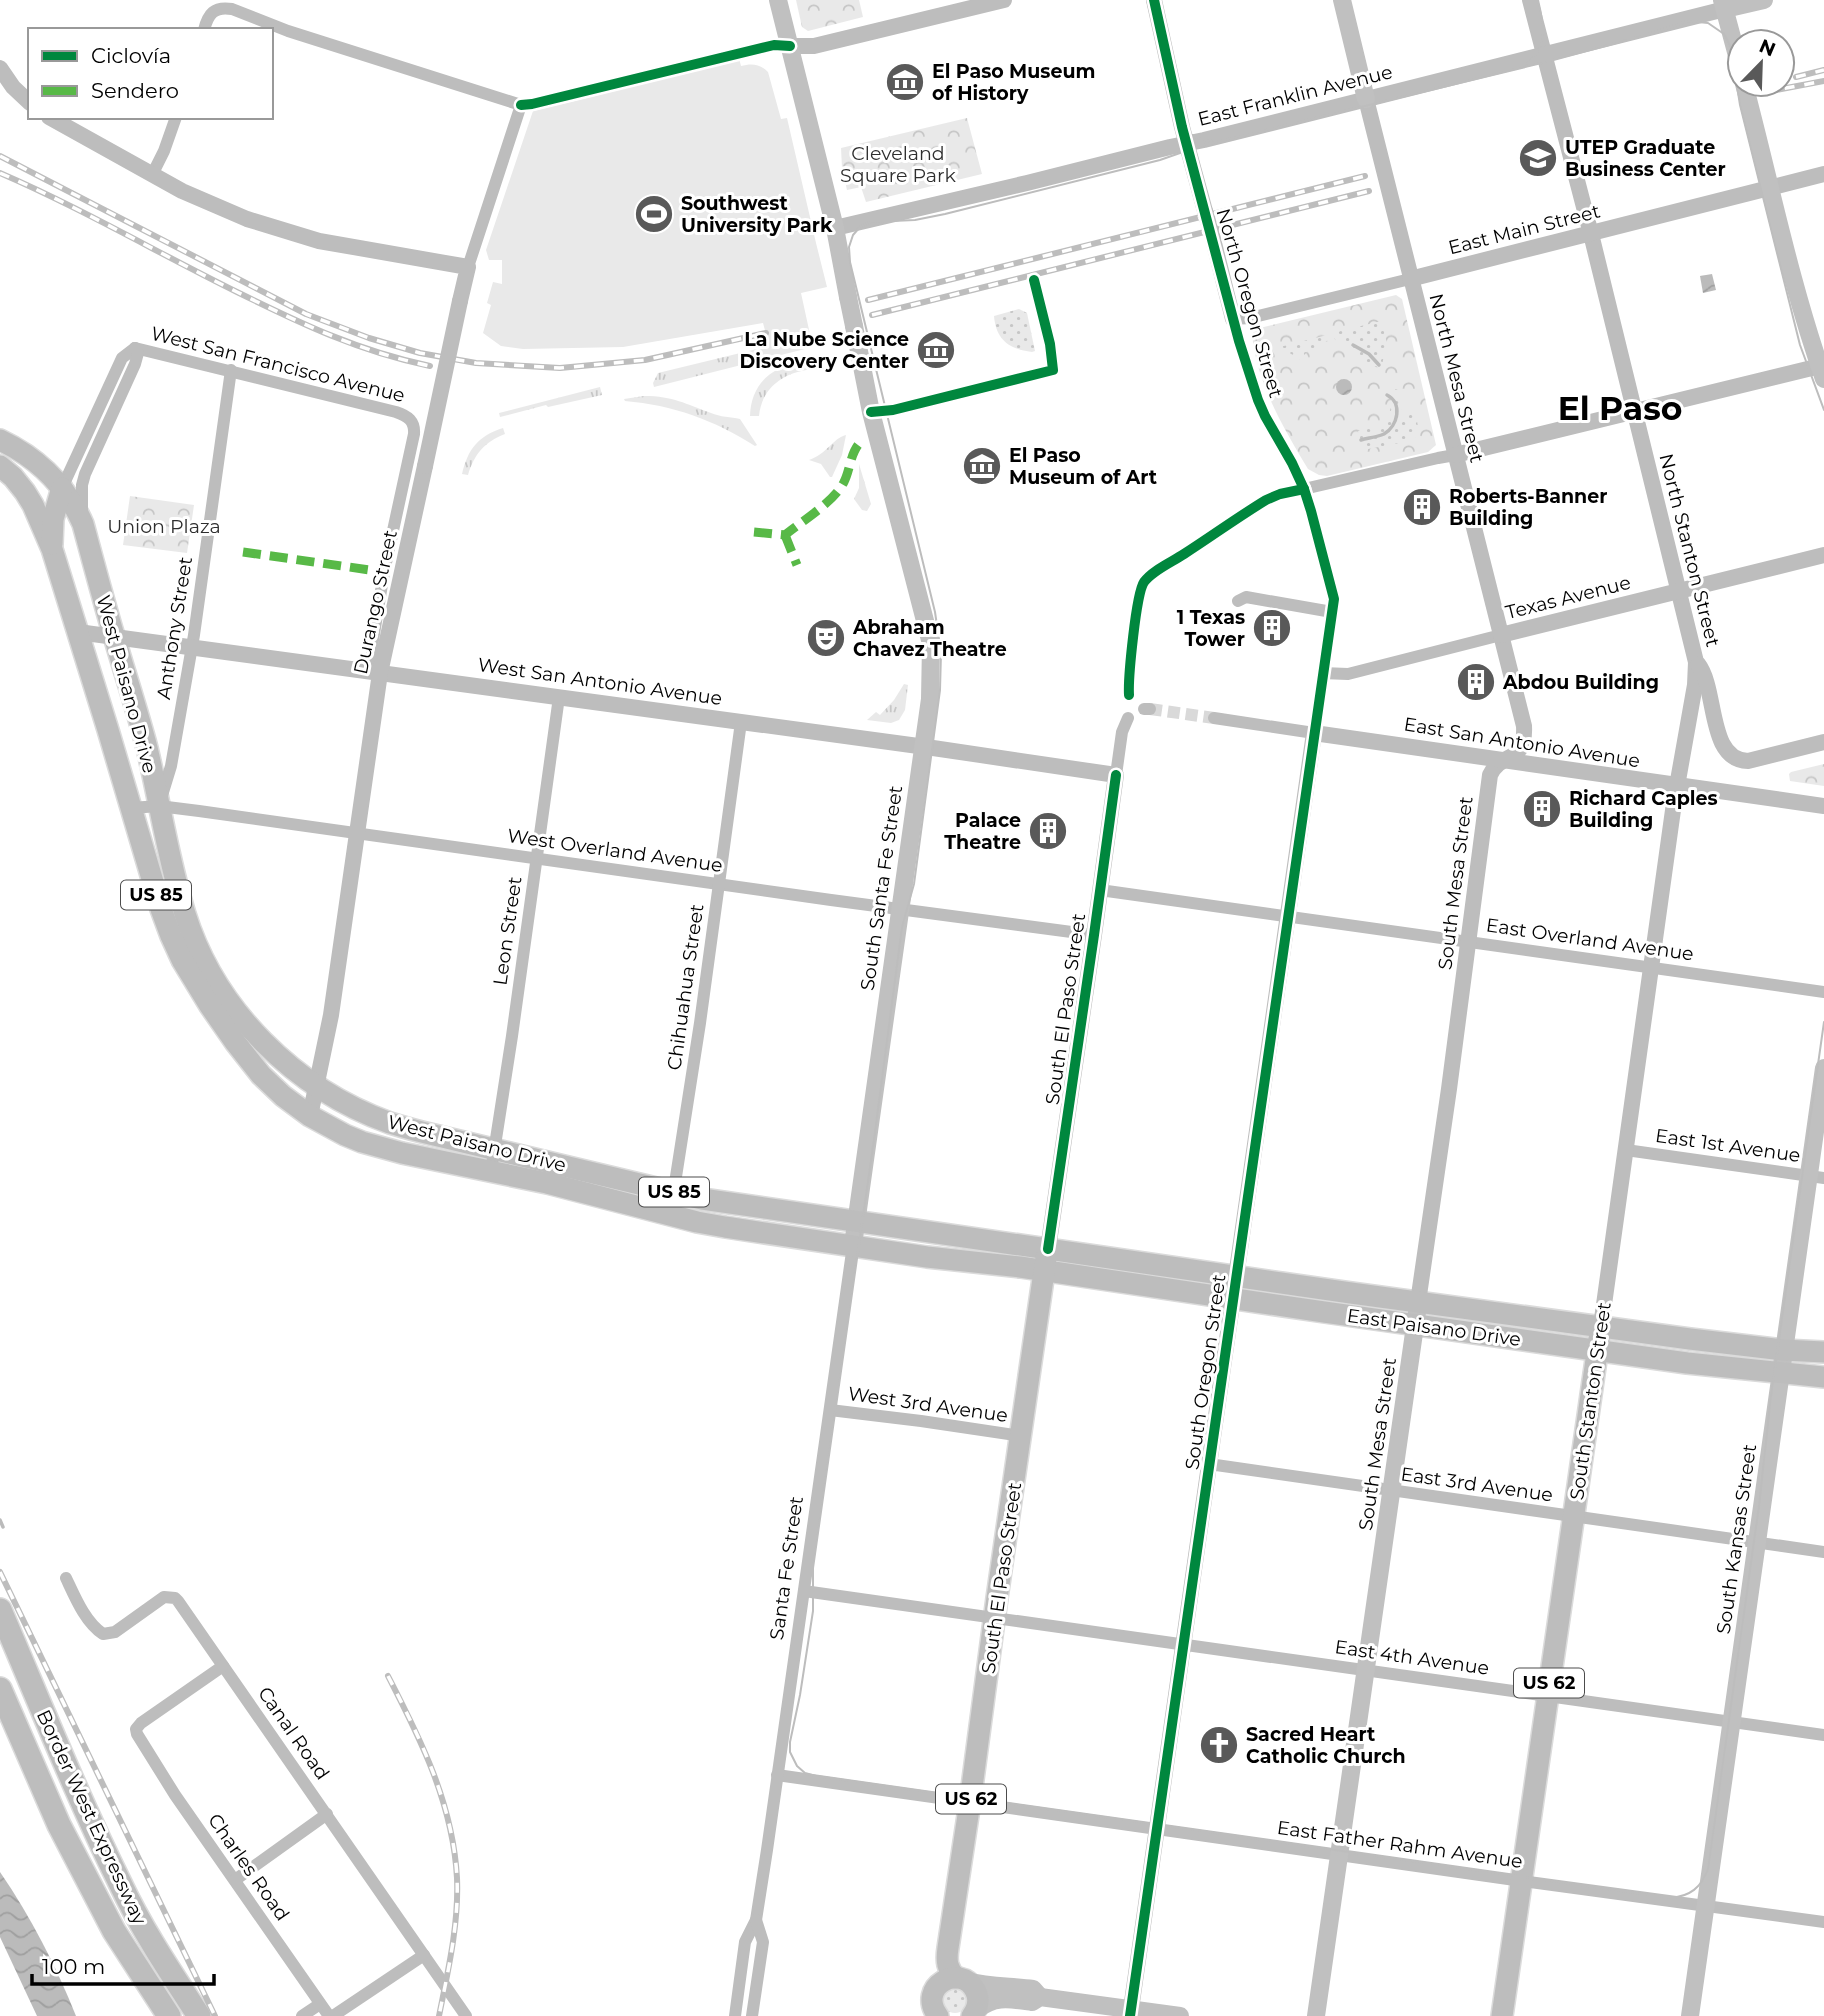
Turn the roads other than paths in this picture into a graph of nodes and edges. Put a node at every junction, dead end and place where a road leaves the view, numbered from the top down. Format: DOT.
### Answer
graph roads {
  1 [pos="778,0"];
  2 [pos="1003,0"];
  3 [pos="1154,0"];
  4 [pos="1342,0"];
  5 [pos="1530,0"];
  6 [pos="1764,0"];
  7 [pos="1723,4"];
  8 [pos="964,5"];
  9 [pos="205,28"];
  10 [pos="1729,28"];
  11 [pos="790,46"];
  12 [pos="1544,55"];
  13 [pos="0,68"];
  14 [pos="1748,98"];
  15 [pos="1366,99"];
  16 [pos="28,101"];
  17 [pos="53,119"];
  18 [pos="175,119"];
  19 [pos="1188,144"];
  20 [pos="1824,174"];
  21 [pos="152,175"];
  22 [pos="1771,187"];
  23 [pos="835,228"];
  24 [pos="1591,234"];
  25 [pos="468,267"];
  26 [pos="1410,279"];
  27 [pos="1233,319"];
  28 [pos="135,348"];
  29 [pos="230,370"];
  30 [pos="1822,370"];
  31 [pos="1635,411"];
  32 [pos="0,440"];
  33 [pos="1455,455"];
  34 [pos="0,466"];
  35 [pos="62,488"];
  36 [pos="1304,489"];
  37 [pos="83,524"];
  38 [pos="52,549"];
  39 [pos="1824,555"];
  40 [pos="1679,591"];
  41 [pos="1238,601"];
  42 [pos="1332,612"];
  43 [pos="78,632"];
  44 [pos="1501,635"];
  45 [pos="114,636"];
  46 [pos="192,648"];
  47 [pos="1696,662"];
  48 [pos="380,673"];
  49 [pos="1322,673"];
  50 [pos="559,697"];
  51 [pos="1128,718"];
  52 [pos="1214,718"];
  53 [pos="741,722"];
  54 [pos="1314,733"];
  55 [pos="1824,742"];
  56 [pos="923,746"];
  57 [pos="1507,760"];
  58 [pos="1116,775"];
  59 [pos="1676,786"];
  60 [pos="159,806"];
  61 [pos="1824,806"];
  62 [pos="131,808"];
  63 [pos="356,833"];
  64 [pos="537,859"];
  65 [pos="719,885"];
  66 [pos="1100,890"];
  67 [pos="899,910"];
  68 [pos="1287,916"];
  69 [pos="1094,935"];
  70 [pos="1469,942"];
  71 [pos="1651,967"];
  72 [pos="1824,992"];
  73 [pos="1824,1068"];
  74 [pos="318,1086"];
  75 [pos="310,1116"];
  76 [pos="494,1148"];
  77 [pos="1626,1150"];
  78 [pos="491,1171"];
  79 [pos="1816,1177"];
  80 [pos="674,1192"];
  81 [pos="670,1215"];
  82 [pos="856,1222"];
  83 [pos="853,1245"];
  84 [pos="1048,1249"];
  85 [pos="1045,1270"];
  86 [pos="1236,1276"];
  87 [pos="1233,1298"];
  88 [pos="1418,1301"];
  89 [pos="1415,1325"];
  90 [pos="1601,1326"];
  91 [pos="1597,1350"];
  92 [pos="1783,1350"];
  93 [pos="1824,1352"];
  94 [pos="1780,1374"];
  95 [pos="1824,1377"];
  96 [pos="830,1409"];
  97 [pos="1021,1436"];
  98 [pos="1209,1464"];
  99 [pos="1391,1491"];
  100 [pos="1573,1517"];
  101 [pos="1756,1542"];
  102 [pos="1824,1552"];
  103 [pos="66,1578"];
  104 [pos="804,1591"];
  105 [pos="0,1610"];
  106 [pos="995,1618"];
  107 [pos="1183,1644"];
  108 [pos="223,1665"];
  109 [pos="1366,1670"];
  110 [pos="0,1689"];
  111 [pos="1547,1695"];
  112 [pos="1732,1722"];
  113 [pos="1824,1735"];
  114 [pos="778,1775"];
  115 [pos="970,1802"];
  116 [pos="327,1814"];
  117 [pos="1156,1829"];
  118 [pos="1338,1855"];
  119 [pos="235,1880"];
  120 [pos="1522,1881"];
  121 [pos="1707,1906"];
  122 [pos="756,1920"];
  123 [pos="1824,1922"];
  124 [pos="424,1955"];
  125 [pos="962,1980"];
  126 [pos="1040,1997"];
  127 [pos="320,2004"];
  128 [pos="974,2013"];
  129 [pos="1131,2013"];
  130 [pos="169,2016"];
  131 [pos="199,2016"];
  132 [pos="302,2016"];
  133 [pos="331,2016"];
  134 [pos="466,2016"];
  135 [pos="735,2016"];
  136 [pos="752,2016"];
  137 [pos="938,2016"];
  138 [pos="1180,2016"];
  139 [pos="1316,2016"];
  140 [pos="1502,2016"];
  141 [pos="1689,2016"];
  1 -- 11 [label="main road, South Santa Fe Street"];
  2 -- 8 [label="street"];
  3 -- 19 [label="street, North Oregon Street"];
  4 -- 15 [label="main road, North Mesa Street"];
  5 -- 12 [label="street, North Stanton Street"];
  6 -- 7 [label="main road, East Franklin Avenue"];
  7 -- 10 [label="main road"];
  7 -- 12 [label="street, East Franklin Avenue"];
  8 -- 11 [label="street"];
  9 -- 25 [label="street, Durango Street"];
  11 -- 23 [label="main road, South Santa Fe Street"];
  12 -- 15 [label="street, East Franklin Avenue"];
  12 -- 24 [label="street, North Stanton Street"];
  13 -- 16 [label="street"];
  14 -- 22 [label="main road"];
  15 -- 19 [label="street, East Franklin Avenue"];
  15 -- 26 [label="street, North Mesa Street"];
  17 -- 21 [label="street"];
  18 -- 21 [label="street"];
  19 -- 23 [label="street, East Franklin Avenue"];
  19 -- 27 [label="street, North Oregon Street, bridge"];
  20 -- 22 [label="street, East Main Street"];
  21 -- 25 [label="street"];
  22 -- 24 [label="street, East Main Street"];
  22 -- 30 [label="main road"];
  23 -- 56 [label="main road, South Santa Fe Street, bridge"];
  24 -- 26 [label="street, East Main Street"];
  24 -- 31 [label="street, North Stanton Street"];
  25 -- 48 [label="street, Durango Street, bridge"];
  26 -- 27 [label="street, East Main Street"];
  26 -- 33 [label="street, North Mesa Street"];
  27 -- 36 [label="street, North Oregon Street"];
  28 -- 29 [label="street, West San Francisco Avenue"];
  28 -- 35 [label="street"];
  28 -- 37 [label="street"];
  29 -- 46 [label="street, Anthony Street"];
  29 -- 48 [label="street, West San Francisco Avenue"];
  30 -- 31 [label="street"];
  31 -- 33 [label="street"];
  31 -- 40 [label="street, North Stanton Street"];
  32 -- 35 [label="main road, West Paisano Drive / US 85"];
  33 -- 36 [label="street"];
  33 -- 44 [label="street, North Mesa Street"];
  34 -- 38 [label="main road, West Paisano Drive / US 85"];
  35 -- 37 [label="main road, West Paisano Drive / US 85"];
  35 -- 38 [label="main road"];
  36 -- 42 [label="street, North Oregon Street"];
  37 -- 45 [label="main road, West Paisano Drive / US 85"];
  38 -- 43 [label="main road, West Paisano Drive / US 85"];
  39 -- 40 [label="street, Texas Avenue"];
  40 -- 44 [label="street, Texas Avenue"];
  40 -- 47 [label="street, North Stanton Street"];
  41 -- 42 [label="street"];
  42 -- 49 [label="street, North Oregon Street"];
  43 -- 45 [label="street, West San Antonio Avenue"];
  43 -- 62 [label="main road, West Paisano Drive / US 85"];
  44 -- 49 [label="street, Texas Avenue"];
  44 -- 57 [label="street, North Mesa Street"];
  45 -- 46 [label="street, West San Antonio Avenue"];
  45 -- 60 [label="main road, West Paisano Drive / US 85"];
  46 -- 48 [label="street, West San Antonio Avenue"];
  46 -- 60 [label="street, Anthony Street"];
  47 -- 55 [label="street"];
  47 -- 59 [label="street, North Stanton Street"];
  48 -- 50 [label="street, West San Antonio Avenue"];
  48 -- 63 [label="street, Durango Street"];
  49 -- 54 [label="street, North Oregon Street"];
  50 -- 53 [label="street, West San Antonio Avenue"];
  50 -- 64 [label="street, Leon Street"];
  51 -- 58 [label="street, South El Paso Street"];
  52 -- 54 [label="street, East San Antonio Avenue"];
  53 -- 56 [label="street, West San Antonio Avenue"];
  53 -- 65 [label="street, Chihuahua Street"];
  54 -- 57 [label="street, East San Antonio Avenue"];
  54 -- 68 [label="street, South Oregon Street"];
  56 -- 58 [label="street, West San Antonio Avenue"];
  56 -- 67 [label="main road, South Santa Fe Street"];
  57 -- 59 [label="street, East San Antonio Avenue"];
  57 -- 70 [label="street, South Mesa Street"];
  58 -- 66 [label="street, South El Paso Street"];
  59 -- 61 [label="street, East San Antonio Avenue"];
  59 -- 71 [label="street, South Stanton Street"];
  60 -- 62 [label="street, West Overland Avenue"];
  60 -- 63 [label="street, West Overland Avenue"];
  60 -- 74 [label="main road, West Paisano Drive / US 85"];
  62 -- 75 [label="main road, West Paisano Drive / US 85"];
  63 -- 64 [label="street, West Overland Avenue"];
  63 -- 74 [label="street, Durango Street"];
  64 -- 65 [label="street, West Overland Avenue"];
  64 -- 76 [label="street, Leon Street"];
  65 -- 67 [label="street, West Overland Avenue"];
  65 -- 80 [label="street, Chihuahua Street"];
  66 -- 68 [label="street, East Overland Avenue"];
  66 -- 69 [label="street, South El Paso Street"];
  67 -- 69 [label="street, West Overland Avenue"];
  67 -- 82 [label="main road, South Santa Fe Street"];
  68 -- 70 [label="street, East Overland Avenue"];
  68 -- 86 [label="street, South Oregon Street"];
  69 -- 84 [label="street, South El Paso Street"];
  70 -- 71 [label="street, East Overland Avenue"];
  70 -- 88 [label="street, South Mesa Street"];
  71 -- 72 [label="street, East Overland Avenue"];
  71 -- 77 [label="street, South Stanton Street"];
  73 -- 79 [label="main road, South Kansas Street"];
  74 -- 75 [label="street, Durango Street"];
  74 -- 76 [label="main road, West Paisano Drive / US 85"];
  75 -- 78 [label="main road, West Paisano Drive / US 85"];
  76 -- 78 [label="street, Leon Street"];
  76 -- 80 [label="main road, West Paisano Drive / US 85"];
  77 -- 79 [label="street, East 1st Avenue"];
  77 -- 90 [label="street, South Stanton Street"];
  78 -- 81 [label="main road, West Paisano Drive / US 85"];
  79 -- 92 [label="main road, South Kansas Street"];
  80 -- 81 [label="street, Chihuahua Street"];
  80 -- 82 [label="main road, West Paisano Drive / US 85"];
  81 -- 83 [label="main road, West Paisano Drive / US 85"];
  82 -- 83 [label="main road, Santa Fe Street"];
  82 -- 84 [label="main road, West Paisano Drive / US 85"];
  83 -- 85 [label="main road, West Paisano Drive / US 85"];
  83 -- 96 [label="street, Santa Fe Street"];
  84 -- 85 [label="main road, South El Paso Street"];
  84 -- 86 [label="main road, East Paisano Drive"];
  85 -- 87 [label="main road, East Paisano Drive"];
  85 -- 97 [label="main road, South El Paso Street / US 62"];
  86 -- 87 [label="street, South Oregon Street"];
  86 -- 88 [label="main road, East Paisano Drive"];
  87 -- 89 [label="main road, East Paisano Drive"];
  87 -- 98 [label="street, South Oregon Street"];
  88 -- 89 [label="main road, South Mesa Street"];
  88 -- 90 [label="main road, East Paisano Drive"];
  89 -- 91 [label="main road, East Paisano Drive"];
  89 -- 99 [label="main road, South Mesa Street"];
  90 -- 91 [label="main road, South Stanton Street / US 62"];
  90 -- 92 [label="main road, East Paisano Drive"];
  91 -- 94 [label="main road, East Paisano Drive"];
  91 -- 100 [label="main road, South Stanton Street / US 62"];
  92 -- 93 [label="main road, East Paisano Drive"];
  92 -- 94 [label="main road, South Kansas Street"];
  94 -- 95 [label="main road, East Paisano Drive"];
  94 -- 101 [label="main road, South Kansas Street"];
  96 -- 97 [label="street, West 3rd Avenue"];
  96 -- 104 [label="street, Santa Fe Street"];
  97 -- 106 [label="main road, South El Paso Street / US 62"];
  98 -- 99 [label="street, East 3rd Avenue"];
  98 -- 107 [label="street, South Oregon Street"];
  99 -- 100 [label="street, East 3rd Avenue"];
  99 -- 109 [label="main road, South Mesa Street"];
  100 -- 101 [label="street, East 3rd Avenue"];
  100 -- 111 [label="main road, South Stanton Street / US 62"];
  101 -- 102 [label="street, East 3rd Avenue"];
  101 -- 112 [label="main road, South Kansas Street"];
  103 -- 108 [label="street, Canal Road"];
  104 -- 106 [label="street, East 4th Avenue"];
  104 -- 114 [label="street, Santa Fe Street"];
  105 -- 131 [label="highway, Border West Expressway"];
  106 -- 107 [label="street, East 4th Avenue"];
  106 -- 115 [label="main road, South El Paso Street / US 62"];
  107 -- 109 [label="street, East 4th Avenue"];
  107 -- 117 [label="street, South Oregon Street"];
  108 -- 116 [label="street, Canal Road"];
  108 -- 119 [label="street, Charles Road"];
  109 -- 111 [label="street, East 4th Avenue"];
  109 -- 118 [label="main road, South Mesa Street"];
  110 -- 130 [label="highway, Border West Expressway"];
  111 -- 112 [label="street, East 4th Avenue"];
  111 -- 120 [label="main road, South Stanton Street / US 62"];
  112 -- 113 [label="street, East 4th Avenue"];
  112 -- 121 [label="main road, South Kansas Street"];
  114 -- 115 [label="street, East Father Rahm Avenue"];
  114 -- 122 [label="street, Santa Fe Street"];
  115 -- 117 [label="street, East Father Rahm Avenue"];
  115 -- 125 [label="main road, South El Paso Street / US 62"];
  116 -- 119 [label="street"];
  116 -- 124 [label="street, Canal Road"];
  117 -- 118 [label="street, East Father Rahm Avenue"];
  117 -- 129 [label="street, South Oregon Street"];
  118 -- 120 [label="street, East Father Rahm Avenue"];
  118 -- 139 [label="main road, South Mesa Street"];
  119 -- 127 [label="street, Charles Road"];
  120 -- 121 [label="street, East Father Rahm Avenue"];
  120 -- 140 [label="main road, South Stanton Street / US 62"];
  121 -- 123 [label="street, East Father Rahm Avenue"];
  121 -- 141 [label="main road, South Kansas Street"];
  122 -- 135 [label="street, Santa Fe Street"];
  122 -- 136 [label="street, Santa Fe Street"];
  124 -- 133 [label="street"];
  124 -- 134 [label="street, Canal Road"];
  125 -- 126 [label="main road"];
  125 -- 128 [label="main road, US 62"];
  125 -- 137 [label="main road"];
  126 -- 128 [label="main road"];
  126 -- 129 [label="main road"];
  127 -- 132 [label="street"];
  127 -- 133 [label="street, Charles Road"];
  129 -- 138 [label="main road"];
}
